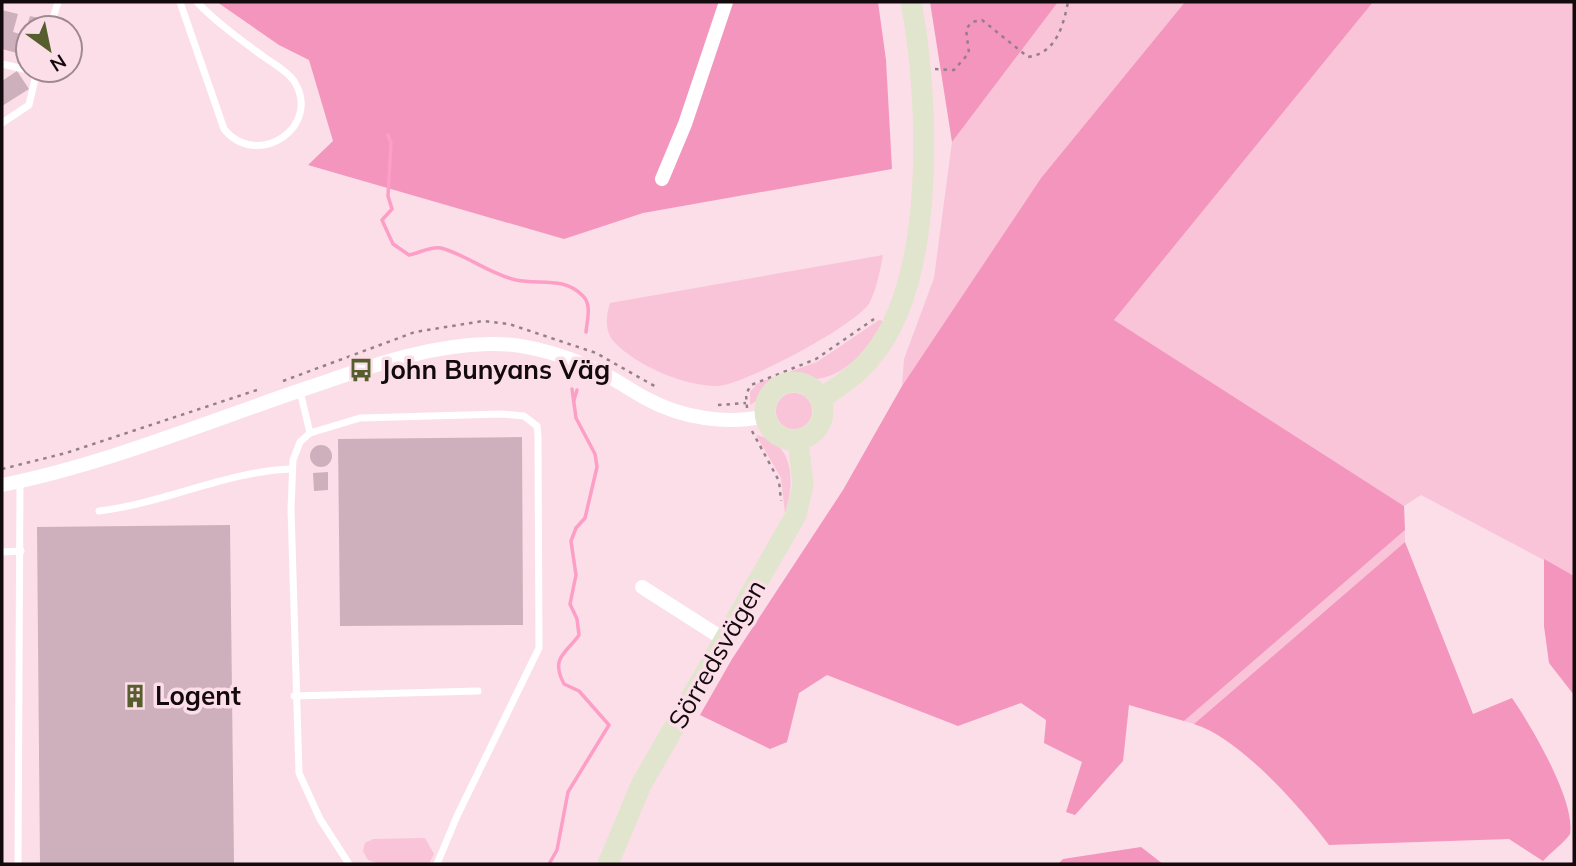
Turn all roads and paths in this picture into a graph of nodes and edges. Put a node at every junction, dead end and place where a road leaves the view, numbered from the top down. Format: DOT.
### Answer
graph roads {
  1 [pos="180,2"];
  2 [pos="197,2"];
  3 [pos="726,2"];
  4 [pos="911,2"];
  5 [pos="1068,2"];
  6 [pos="920,59"];
  7 [pos="31,84"];
  8 [pos="2,123"];
  9 [pos="662,179"];
  10 [pos="881,312"];
  11 [pos="283,381"];
  12 [pos="271,386"];
  13 [pos="300,391"];
  14 [pos="665,392"];
  15 [pos="820,399"];
  16 [pos="746,403"];
  17 [pos="714,405"];
  18 [pos="757,418"];
  19 [pos="309,429"];
  20 [pos="798,439"];
  21 [pos="2,469"];
  22 [pos="292,469"];
  23 [pos="20,481"];
  24 [pos="2,485"];
  25 [pos="781,509"];
  26 [pos="99,511"];
  27 [pos="21,551"];
  28 [pos="2,552"];
  29 [pos="642,587"];
  30 [pos="725,640"];
  31 [pos="478,691"];
  32 [pos="294,696"];
  33 [pos="18,864"];
  34 [pos="349,864"];
  35 [pos="437,864"];
  36 [pos="608,864"];
  1 -- 2 [label="lane"];
  3 -- 9 [label="street"];
  4 -- 6 [label="street"];
  5 -- 6 [label="path"];
  6 -- 15 [label="street"];
  7 -- 8 [label="lane"];
  10 -- 16 [label="path"];
  11 -- 14 [label="path"];
  12 -- 21 [label="path"];
  13 -- 18 [label="street"];
  13 -- 19 [label="lane"];
  13 -- 23 [label="street"];
  15 -- 18 [label="street"];
  15 -- 20 [label="street"];
  16 -- 17 [label="path"];
  16 -- 18 [label="path"];
  18 -- 20 [label="street"];
  18 -- 25 [label="path"];
  19 -- 22 [label="lane"];
  19 -- 35 [label="lane"];
  20 -- 30 [label="street, Sörredsvägen"];
  22 -- 26 [label="lane"];
  22 -- 32 [label="lane"];
  23 -- 24 [label="street"];
  23 -- 27 [label="lane"];
  27 -- 28 [label="lane"];
  27 -- 33 [label="lane"];
  29 -- 30 [label="street"];
  30 -- 36 [label="street, Sörredsvägen"];
  31 -- 32 [label="lane"];
  32 -- 34 [label="lane"];
}
